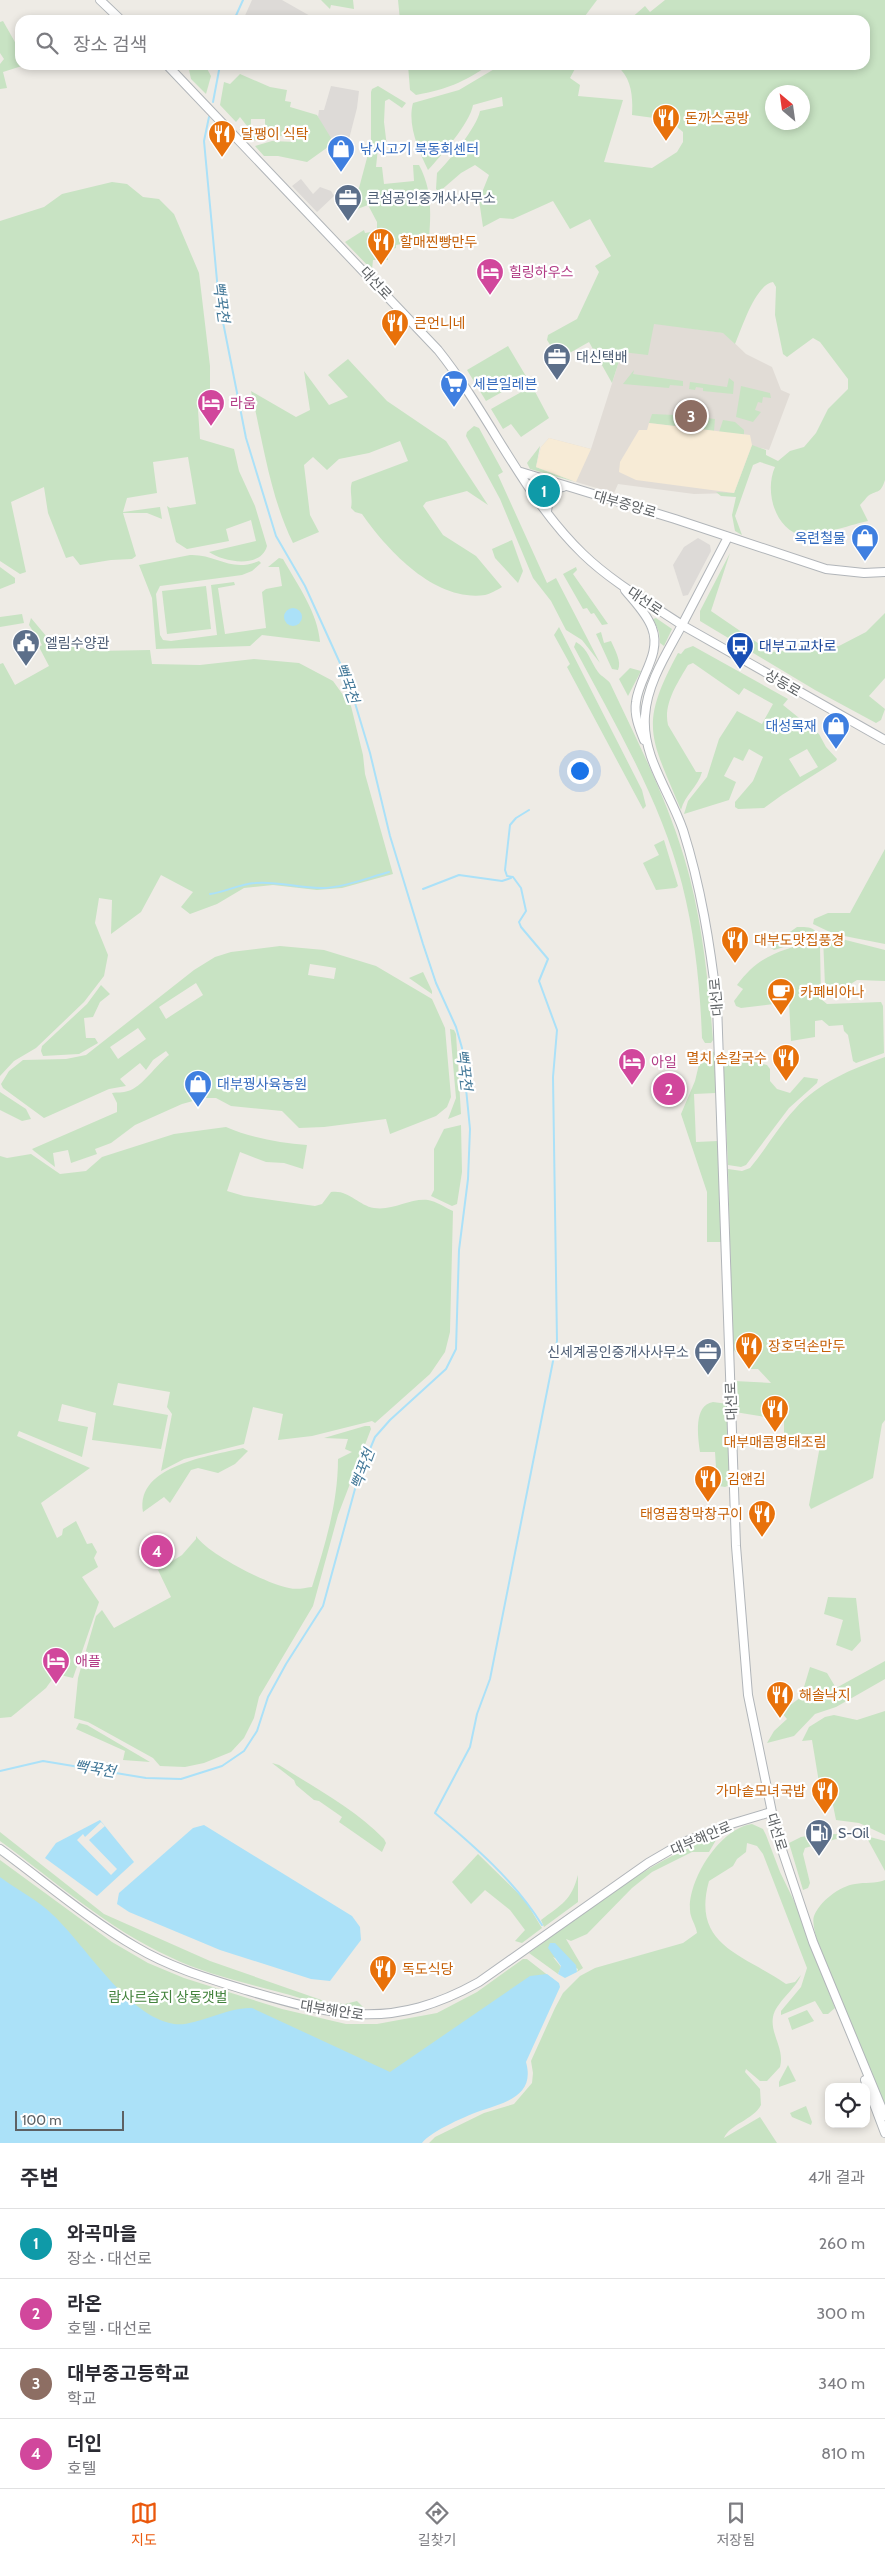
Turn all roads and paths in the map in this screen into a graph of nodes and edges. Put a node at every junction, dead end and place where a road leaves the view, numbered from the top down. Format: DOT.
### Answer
graph roads {
  1 [pos="100,0"];
  2 [pos="116,15"];
  3 [pos="173,70"];
  4 [pos="521,472"];
  5 [pos="565,487"];
  6 [pos="547,513"];
  7 [pos="728,537"];
  8 [pos="885,572"];
  9 [pos="621,584"];
  10 [pos="682,625"];
  11 [pos="885,740"];
  12 [pos="650,754"];
  13 [pos="771,1812"];
  14 [pos="0,1849"];
  15 [pos="861,2063"];
  16 [pos="885,2116"];
  17 [pos="885,2133"];
  1 -- 2 [label="street"];
  3 -- 4 [label="street, 대선로"];
  4 -- 5 [label="street, 대부중앙로"];
  4 -- 6 [label="street, 대선로"];
  5 -- 6 [label="street"];
  5 -- 7 [label="street, 대부중앙로"];
  6 -- 9 [label="street, 대선로"];
  7 -- 8 [label="street, 대부중앙로"];
  7 -- 10 [label="street"];
  9 -- 10 [label="street, 대선로"];
  9 -- 12 [label="street"];
  10 -- 11 [label="street, 상동로"];
  10 -- 12 [label="street, 대선로"];
  12 -- 13 [label="street, 대선로"];
  13 -- 14 [label="street, 대부해안로"];
  13 -- 15 [label="street, 대선로"];
  15 -- 16 [label="street, 대선로"];
  15 -- 17 [label="street, 대선로"];
}
